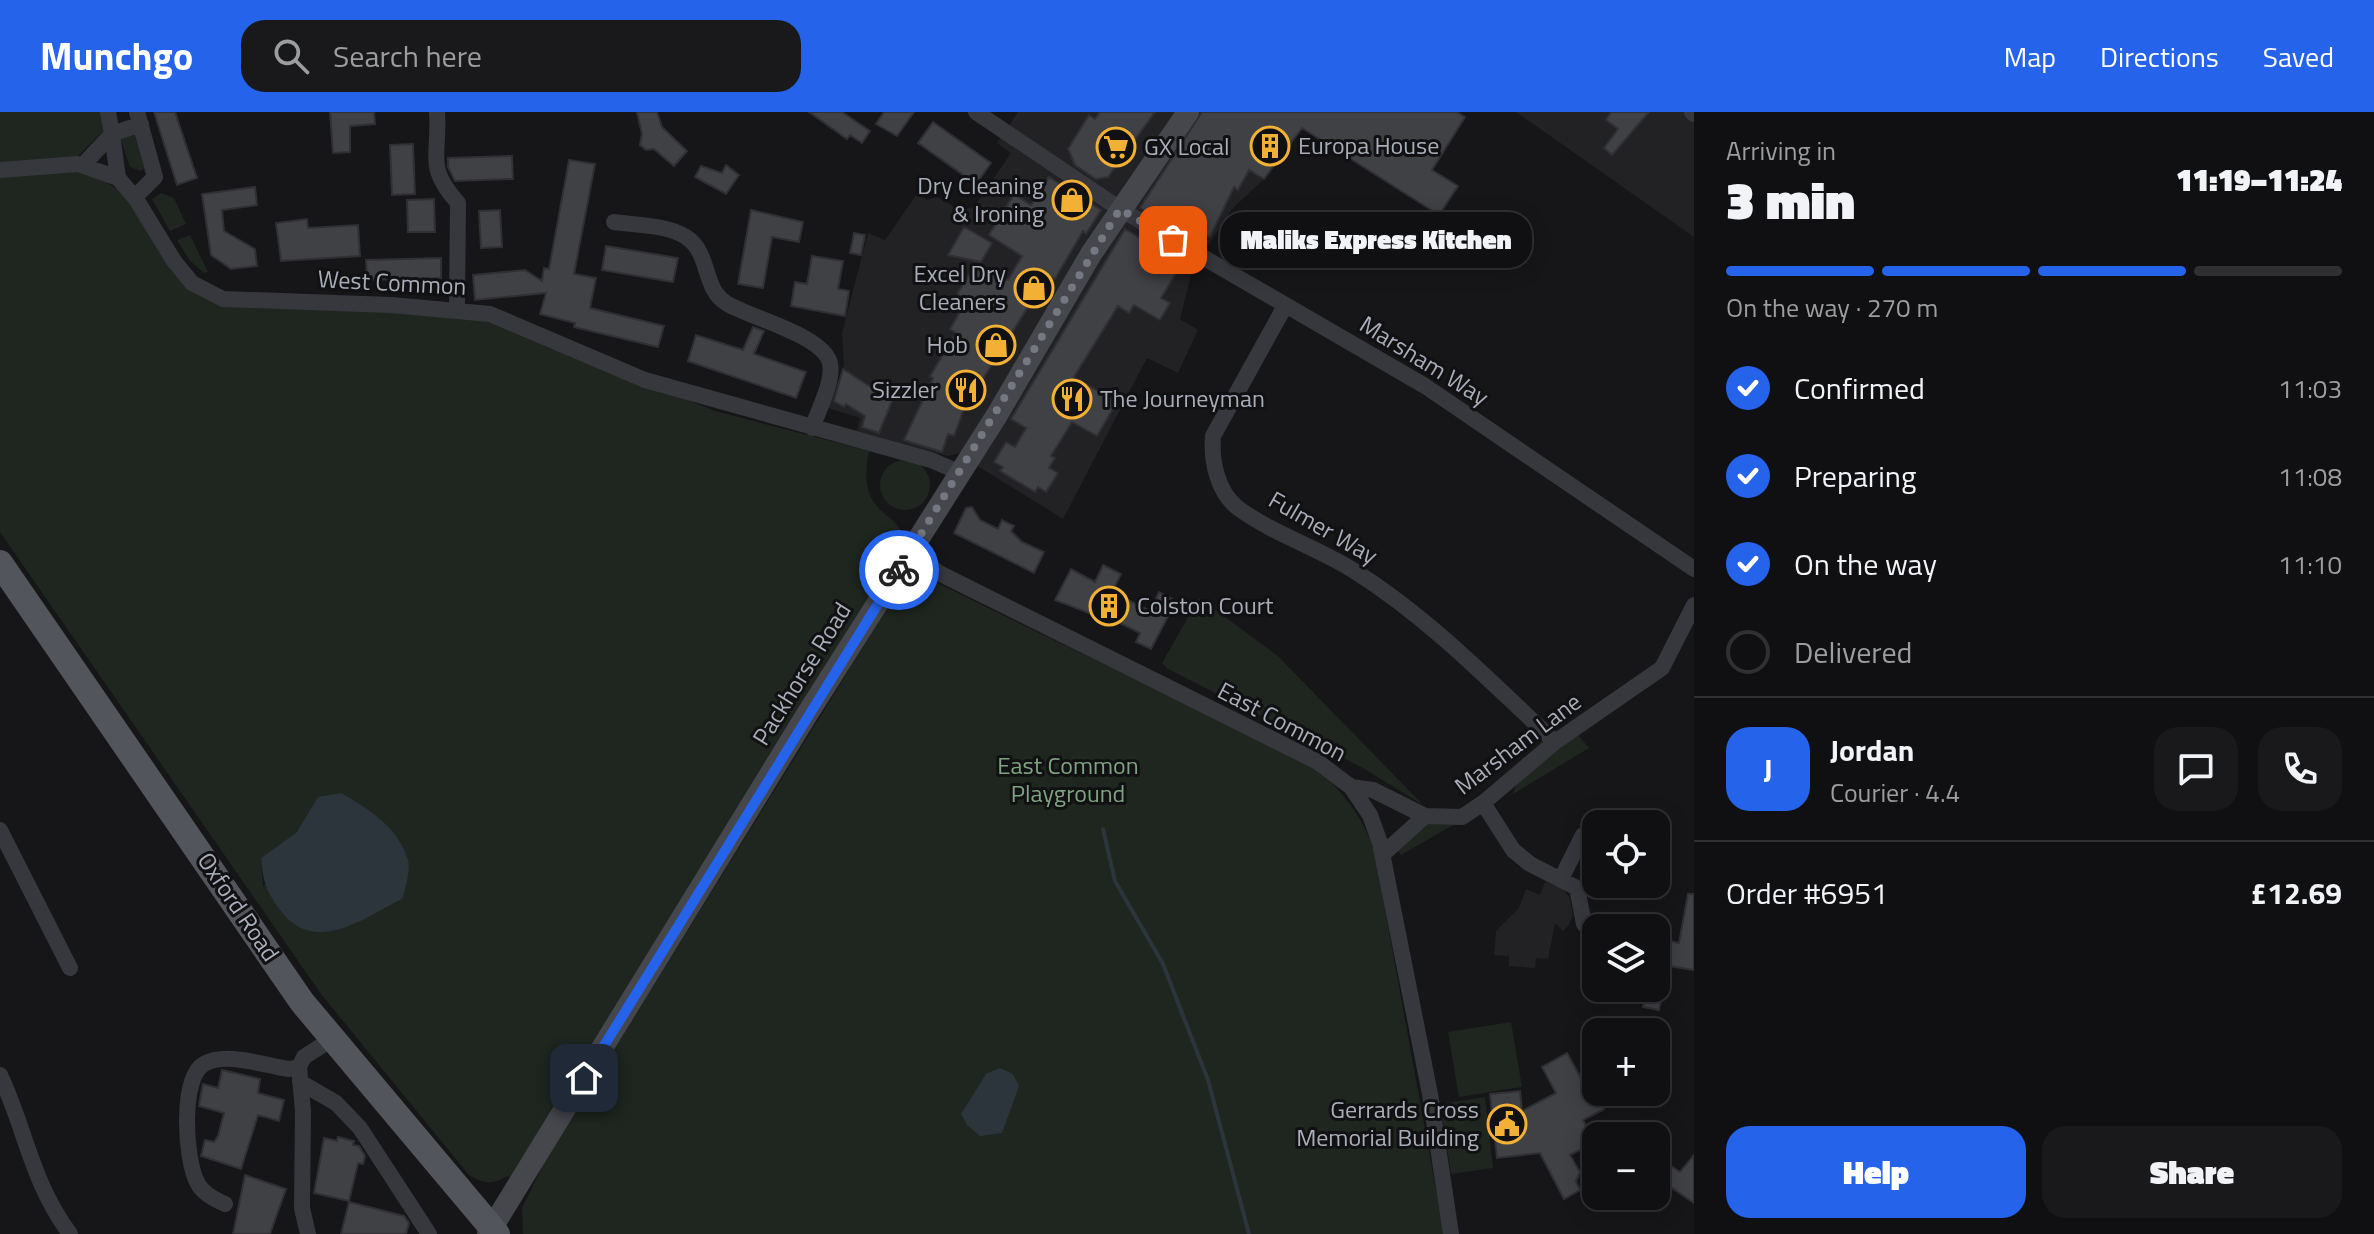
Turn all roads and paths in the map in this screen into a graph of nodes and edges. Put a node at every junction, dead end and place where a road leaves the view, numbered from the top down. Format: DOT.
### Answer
graph roads {
  1 [pos="108,112"];
  2 [pos="437,112"];
  3 [pos="976,112"];
  4 [pos="1188,112"];
  5 [pos="139,118"];
  6 [pos="112,134"];
  7 [pos="83,165"];
  8 [pos="0,170"];
  9 [pos="118,178"];
  10 [pos="135,197"];
  11 [pos="1120,209"];
  12 [pos="614,222"];
  13 [pos="1285,306"];
  14 [pos="457,309"];
  15 [pos="812,428"];
  16 [pos="961,473"];
  17 [pos="910,553"];
  18 [pos="0,563"];
  19 [pos="1694,569"];
  20 [pos="1694,605"];
  21 [pos="1555,742"];
  22 [pos="1351,787"];
  23 [pos="1483,803"];
  24 [pos="1425,816"];
  25 [pos="0,830"];
  26 [pos="1582,837"];
  27 [pos="1383,854"];
  28 [pos="1562,877"];
  29 [pos="1582,914"];
  30 [pos="70,968"];
  31 [pos="332,1039"];
  32 [pos="299,1074"];
  33 [pos="0,1075"];
  34 [pos="225,1204"];
  35 [pos="492,1232"];
  36 [pos="70,1234"];
  37 [pos="308,1234"];
  38 [pos="429,1234"];
  39 [pos="1451,1234"];
  1 -- 6 [label="street"];
  2 -- 14 [label="street"];
  3 -- 11 [label="street, Marsham Way"];
  4 -- 11 [label="main road, Packhorse Road"];
  5 -- 6 [label="street"];
  5 -- 10 [label="street"];
  6 -- 7 [label="street"];
  6 -- 9 [label="street"];
  7 -- 8 [label="street, West Common"];
  7 -- 9 [label="street, West Common"];
  9 -- 10 [label="street, West Common"];
  10 -- 14 [label="street, West Common"];
  11 -- 13 [label="street, Marsham Way"];
  11 -- 16 [label="main road, Packhorse Road"];
  12 -- 15 [label="street"];
  13 -- 19 [label="street, Marsham Way"];
  13 -- 21 [label="street, Fulmer Way"];
  14 -- 15 [label="street, West Common"];
  15 -- 16 [label="street, West Common"];
  16 -- 17 [label="main road, Packhorse Road"];
  17 -- 22 [label="street, East Common"];
  17 -- 35 [label="main road, Packhorse Road"];
  18 -- 31 [label="main road, Oxford Road"];
  20 -- 21 [label="street, Marsham Lane"];
  21 -- 23 [label="street, Marsham Lane"];
  22 -- 24 [label="street"];
  22 -- 27 [label="street, East Common"];
  23 -- 24 [label="street, Marsham Lane"];
  23 -- 28 [label="street"];
  24 -- 27 [label="street"];
  25 -- 30 [label="street"];
  26 -- 28 [label="street"];
  27 -- 39 [label="street, East Common"];
  28 -- 29 [label="street"];
  31 -- 32 [label="street"];
  31 -- 35 [label="main road, Oxford Road"];
  32 -- 34 [label="street"];
  32 -- 37 [label="street"];
  32 -- 38 [label="street"];
  33 -- 36 [label="street"];
}
